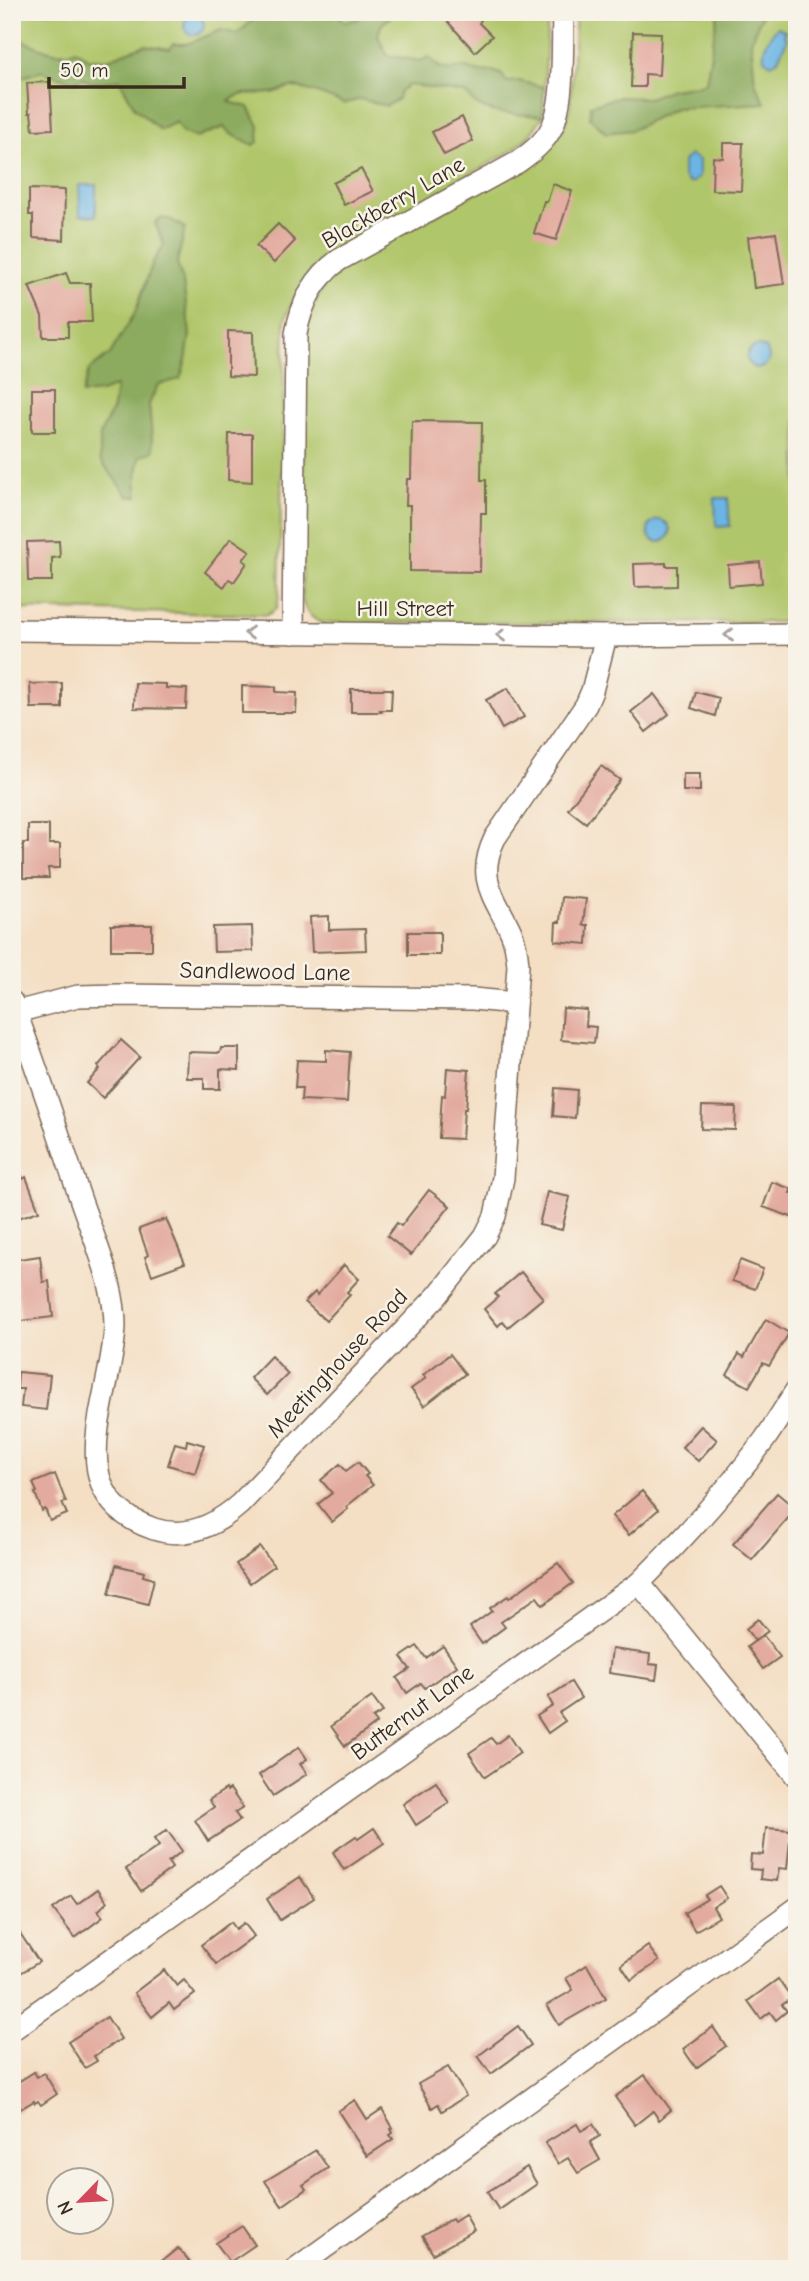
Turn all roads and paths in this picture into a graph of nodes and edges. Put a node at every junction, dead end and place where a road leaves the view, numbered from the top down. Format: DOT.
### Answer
graph roads {
  1 [pos="563,12"];
  2 [pos="12,630"];
  3 [pos="293,633"];
  4 [pos="797,634"];
  5 [pos="607,636"];
  6 [pos="515,1003"];
  7 [pos="14,1007"];
  8 [pos="797,1389"];
  9 [pos="639,1583"];
  10 [pos="797,1777"];
  11 [pos="797,1908"];
  12 [pos="12,2030"];
  13 [pos="295,2269"];
  1 -- 3 [label="street, Blackberry Lane"];
  3 -- 2 [label="street, Hill Street, one-way"];
  5 -- 3 [label="street, Hill Street, one-way"];
  4 -- 5 [label="street, Hill Street, one-way"];
  5 -- 6 [label="street, Meetinghouse Road"];
  6 -- 7 [label="street, Sandlewood Lane"];
  6 -- 7 [label="street, Meetinghouse Road"];
  8 -- 9 [label="street, Butternut Lane"];
  9 -- 10 [label="street"];
  9 -- 12 [label="street, Butternut Lane"];
  11 -- 13 [label="street"];
}
